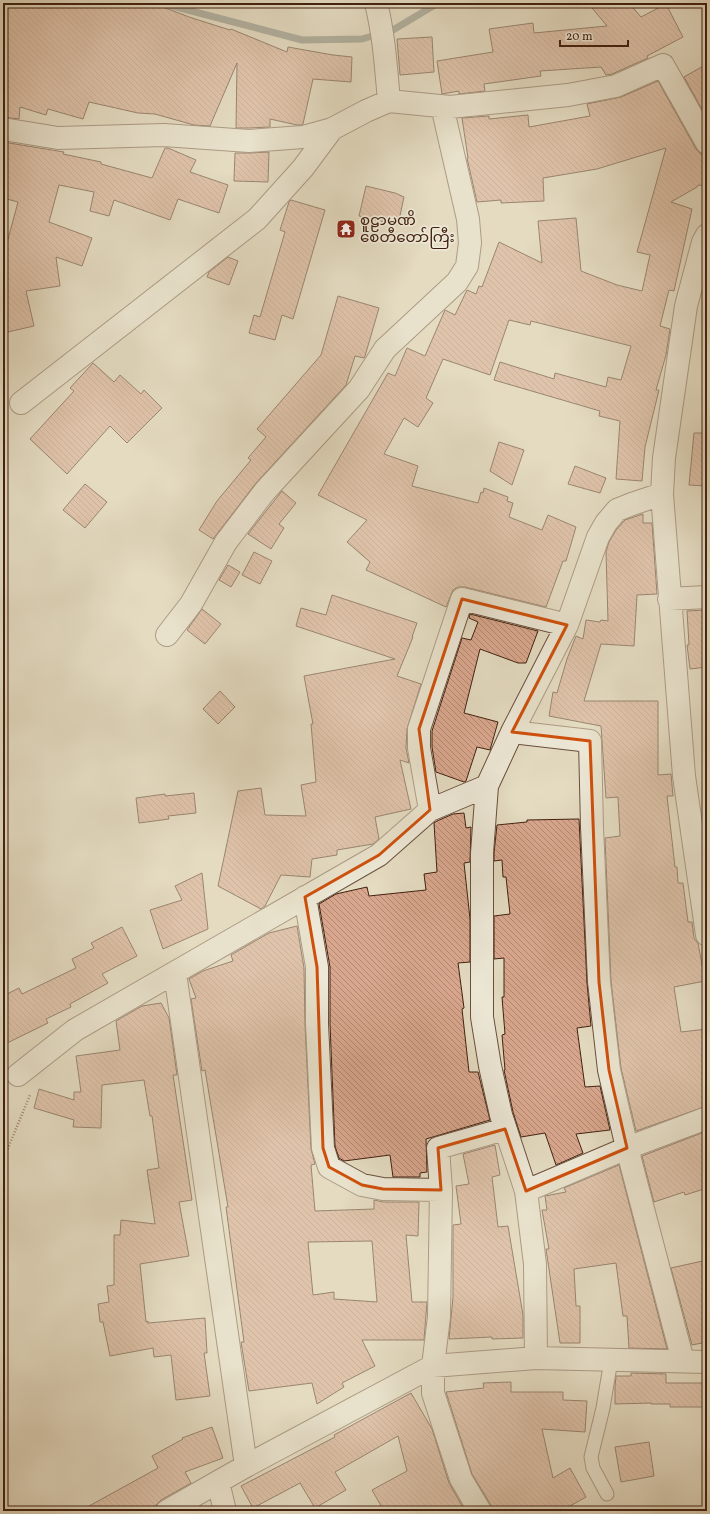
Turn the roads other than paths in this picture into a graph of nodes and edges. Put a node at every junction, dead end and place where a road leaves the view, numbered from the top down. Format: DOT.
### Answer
graph roads {
  1 [pos="378,13"];
  2 [pos="389,101"];
  3 [pos="442,106"];
  4 [pos="3,129"];
  5 [pos="332,129"];
  6 [pos="707,142"];
  7 [pos="707,235"];
  8 [pos="21,403"];
  9 [pos="662,494"];
  10 [pos="707,597"];
  11 [pos="669,599"];
  12 [pos="567,626"];
  13 [pos="166,636"];
  14 [pos="512,732"];
  15 [pos="487,786"];
  16 [pos="430,810"];
  17 [pos="305,897"];
  18 [pos="707,935"];
  19 [pos="175,973"];
  20 [pos="25,1082"];
  21 [pos="707,1118"];
  22 [pos="505,1129"];
  23 [pos="627,1148"];
  24 [pos="441,1190"];
  25 [pos="526,1191"];
  26 [pos="536,1358"];
  27 [pos="611,1360"];
  28 [pos="683,1361"];
  29 [pos="707,1362"];
  30 [pos="433,1366"];
  31 [pos="246,1466"];
  32 [pos="218,1482"];
  33 [pos="607,1494"];
  34 [pos="167,1511"];
  35 [pos="225,1511"];
  36 [pos="480,1511"];
  1 -- 2 [label="street"];
  2 -- 3 [label="street"];
  2 -- 5 [label="street"];
  3 -- 6 [label="street"];
  3 -- 13 [label="street"];
  4 -- 5 [label="street"];
  5 -- 8 [label="street"];
  7 -- 9 [label="street"];
  9 -- 11 [label="street"];
  9 -- 12 [label="street"];
  10 -- 11 [label="street"];
  11 -- 18 [label="street"];
  12 -- 14 [label="street"];
  12 -- 16 [label="street"];
  14 -- 15 [label="street"];
  14 -- 23 [label="street"];
  15 -- 16 [label="street"];
  15 -- 22 [label="street"];
  16 -- 17 [label="street"];
  17 -- 19 [label="street"];
  17 -- 24 [label="street"];
  19 -- 20 [label="street"];
  19 -- 31 [label="street"];
  21 -- 23 [label="street"];
  22 -- 24 [label="street"];
  22 -- 25 [label="street"];
  23 -- 25 [label="street"];
  23 -- 28 [label="street"];
  24 -- 30 [label="street"];
  25 -- 26 [label="street"];
  26 -- 27 [label="street"];
  26 -- 30 [label="street"];
  27 -- 28 [label="street"];
  27 -- 33 [label="lane"];
  28 -- 29 [label="street"];
  30 -- 31 [label="street"];
  30 -- 36 [label="street"];
  31 -- 32 [label="street"];
  32 -- 34 [label="street"];
  32 -- 35 [label="street"];
}
